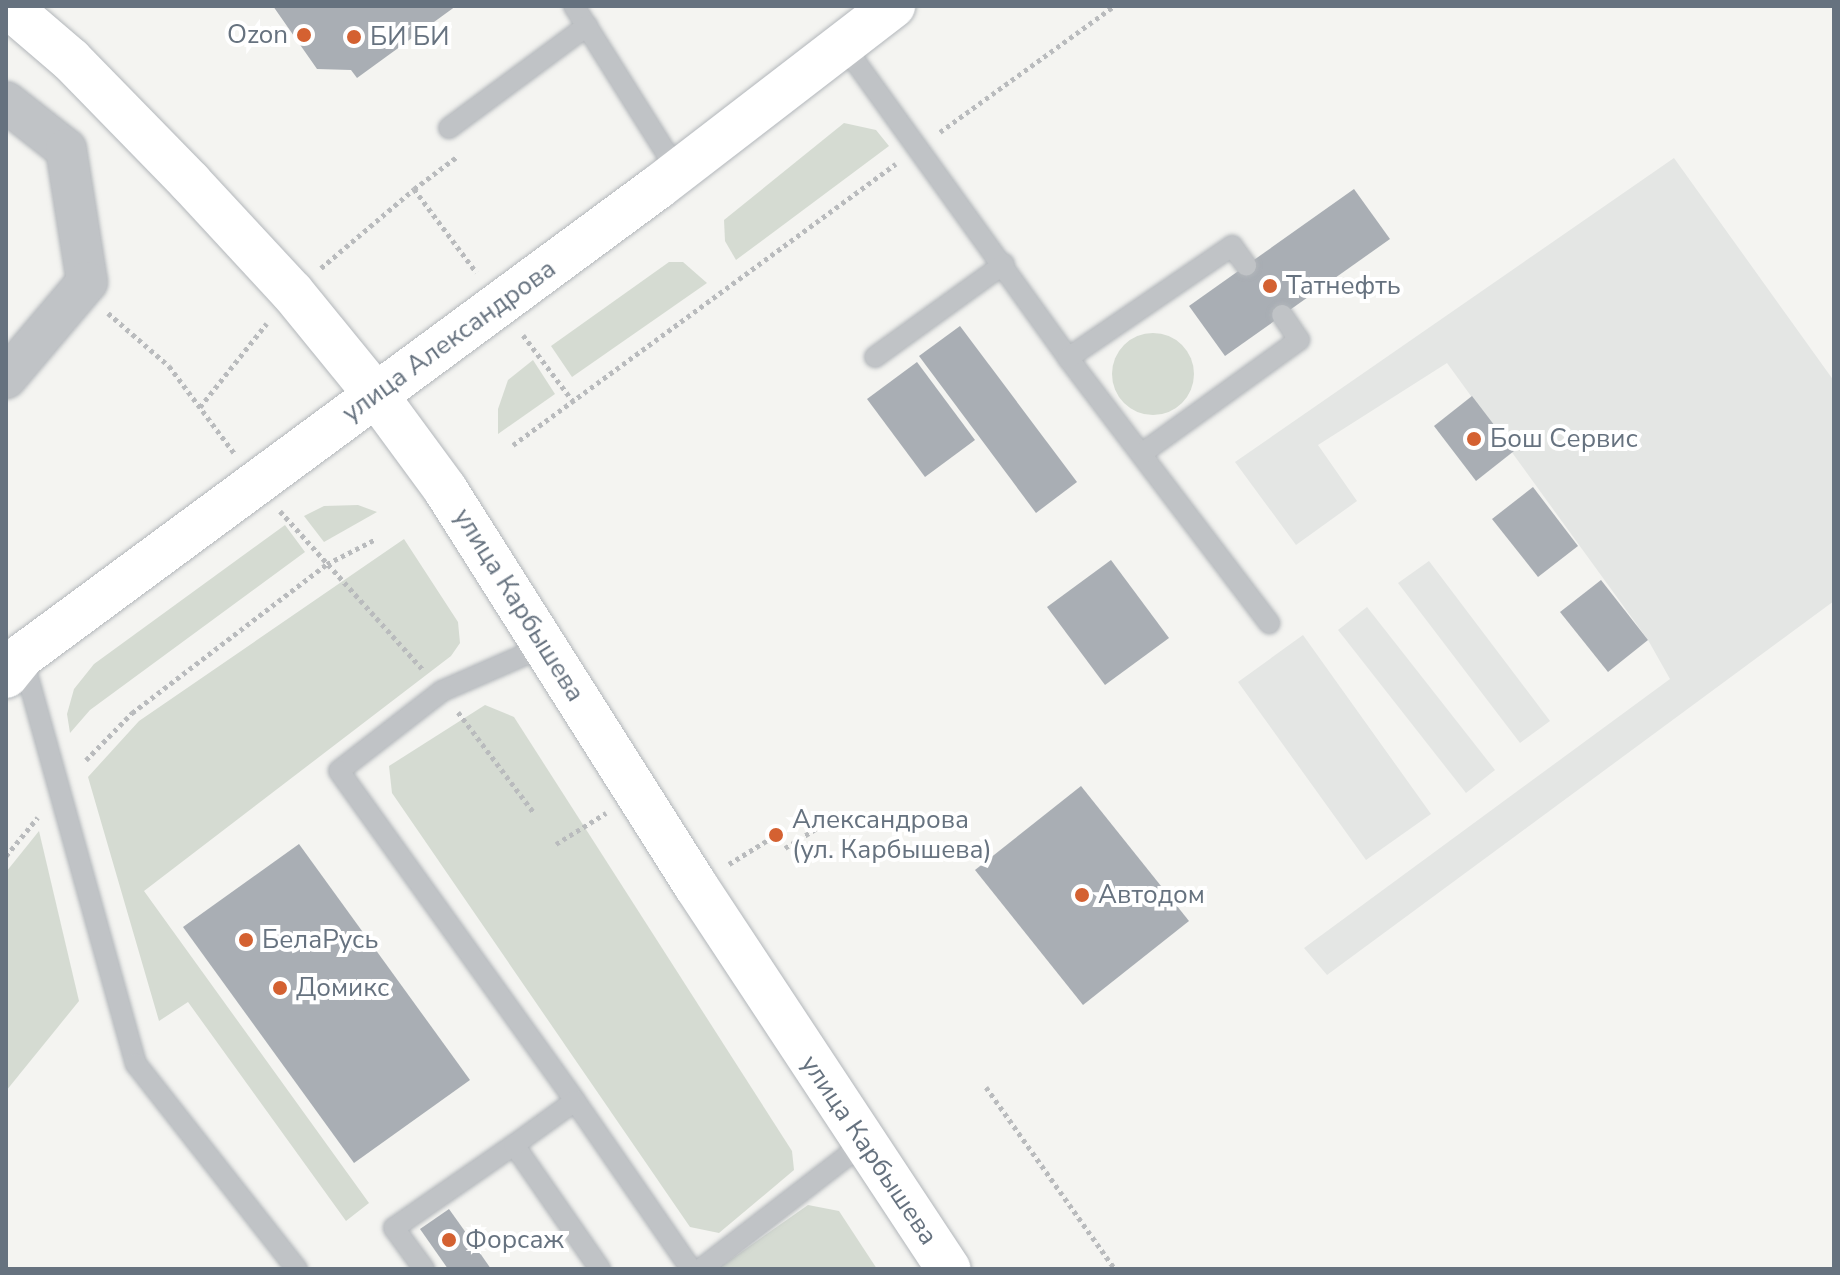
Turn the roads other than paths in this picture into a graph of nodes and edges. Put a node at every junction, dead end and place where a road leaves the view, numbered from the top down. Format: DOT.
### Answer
graph roads {
  1 [pos="8,6"];
  2 [pos="574,6"];
  3 [pos="893,6"];
  4 [pos="587,26"];
  5 [pos="842,43"];
  6 [pos="6,102"];
  7 [pos="449,128"];
  8 [pos="678,172"];
  9 [pos="1004,264"];
  10 [pos="1246,265"];
  11 [pos="1282,315"];
  12 [pos="875,357"];
  13 [pos="1068,358"];
  14 [pos="6,378"];
  15 [pos="376,395"];
  16 [pos="1141,454"];
  17 [pos="1269,623"];
  18 [pos="545,646"];
  19 [pos="11,657"];
  20 [pos="575,1101"];
  21 [pos="863,1144"];
  22 [pos="514,1145"];
  23 [pos="297,1269"];
  24 [pos="424,1269"];
  25 [pos="600,1269"];
  26 [pos="691,1269"];
  27 [pos="701,1269"];
  28 [pos="949,1269"];
  1 -- 15 [label="street, улица Карбышева"];
  2 -- 4 [label="lane"];
  3 -- 5 [label="street, улица Александрова"];
  4 -- 7 [label="lane"];
  4 -- 8 [label="lane"];
  5 -- 8 [label="street, улица Александрова"];
  5 -- 9 [label="lane"];
  6 -- 14 [label="street"];
  8 -- 15 [label="street, улица Александрова"];
  9 -- 12 [label="lane"];
  9 -- 13 [label="lane"];
  10 -- 13 [label="lane"];
  11 -- 16 [label="lane"];
  13 -- 16 [label="lane"];
  15 -- 18 [label="street, улица Карбышева"];
  15 -- 19 [label="street, улица Александрова"];
  16 -- 17 [label="lane"];
  18 -- 20 [label="lane"];
  18 -- 21 [label="street, улица Карбышева"];
  19 -- 23 [label="lane"];
  20 -- 22 [label="lane"];
  20 -- 26 [label="lane"];
  21 -- 27 [label="lane"];
  21 -- 28 [label="street, улица Карбышева"];
  22 -- 24 [label="lane"];
  22 -- 25 [label="lane"];
}
